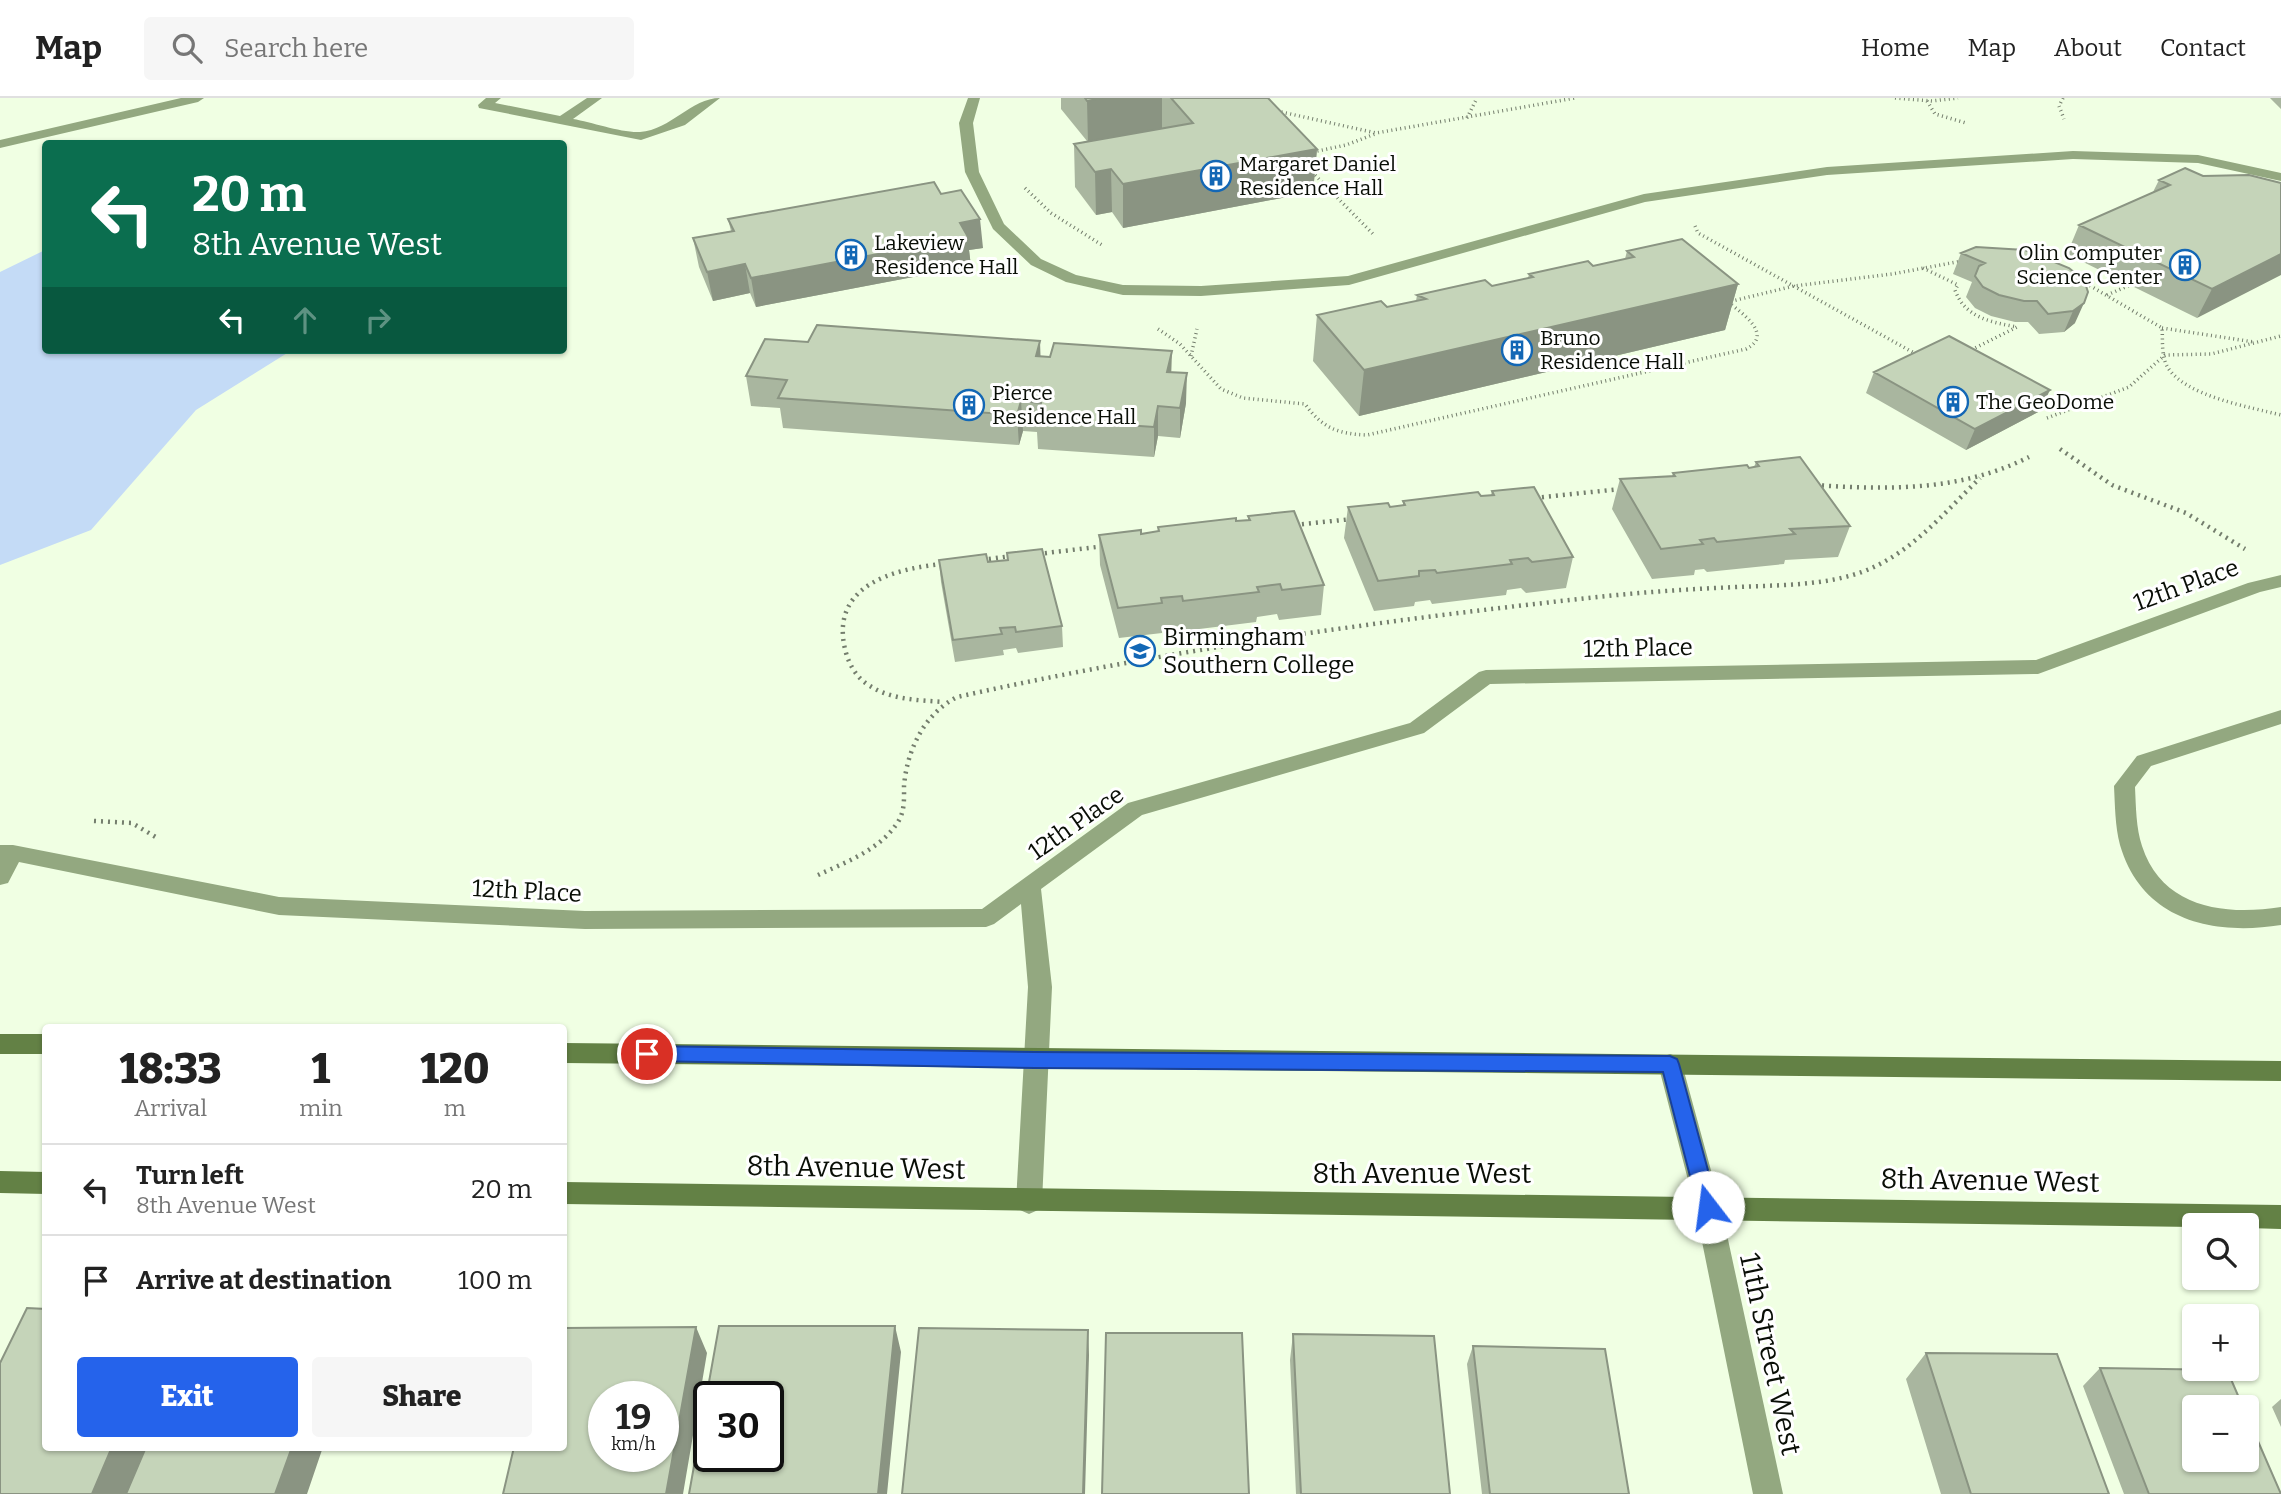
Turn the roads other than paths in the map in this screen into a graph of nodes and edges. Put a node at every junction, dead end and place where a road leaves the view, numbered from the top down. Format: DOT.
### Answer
graph roads {
  1 [pos="198,98"];
  2 [pos="495,98"];
  3 [pos="596,98"];
  4 [pos="714,98"];
  5 [pos="974,98"];
  6 [pos="561,121"];
  7 [pos="0,144"];
  8 [pos="2281,177"];
  9 [pos="2281,581"];
  10 [pos="2281,717"];
  11 [pos="7,853"];
  12 [pos="0,877"];
  13 [pos="1030,887"];
  14 [pos="2281,916"];
  15 [pos="0,1044"];
  16 [pos="42,1044"];
  17 [pos="567,1053"];
  18 [pos="1035,1060"];
  19 [pos="1670,1064"];
  20 [pos="2281,1071"];
  21 [pos="0,1182"];
  22 [pos="42,1183"];
  23 [pos="567,1193"];
  24 [pos="1029,1202"];
  25 [pos="1708,1207"];
  26 [pos="2281,1217"];
  27 [pos="1768,1494"];
  1 -- 7 [label="street"];
  2 -- 6 [label="street"];
  3 -- 6 [label="street"];
  4 -- 6 [label="street"];
  5 -- 8 [label="street"];
  9 -- 13 [label="street, 12th Place"];
  10 -- 14 [label="street"];
  11 -- 12 [label="street"];
  11 -- 13 [label="street, 12th Place"];
  13 -- 18 [label="street"];
  15 -- 16 [label="main road"];
  17 -- 18 [label="main road"];
  18 -- 19 [label="main road"];
  18 -- 24 [label="street"];
  19 -- 20 [label="main road"];
  19 -- 25 [label="street, 11th Street West"];
  21 -- 22 [label="main road"];
  23 -- 24 [label="main road, 8th Avenue West"];
  24 -- 25 [label="main road, 8th Avenue West"];
  25 -- 26 [label="main road, 8th Avenue West"];
  25 -- 27 [label="street, 11th Street West"];
}
